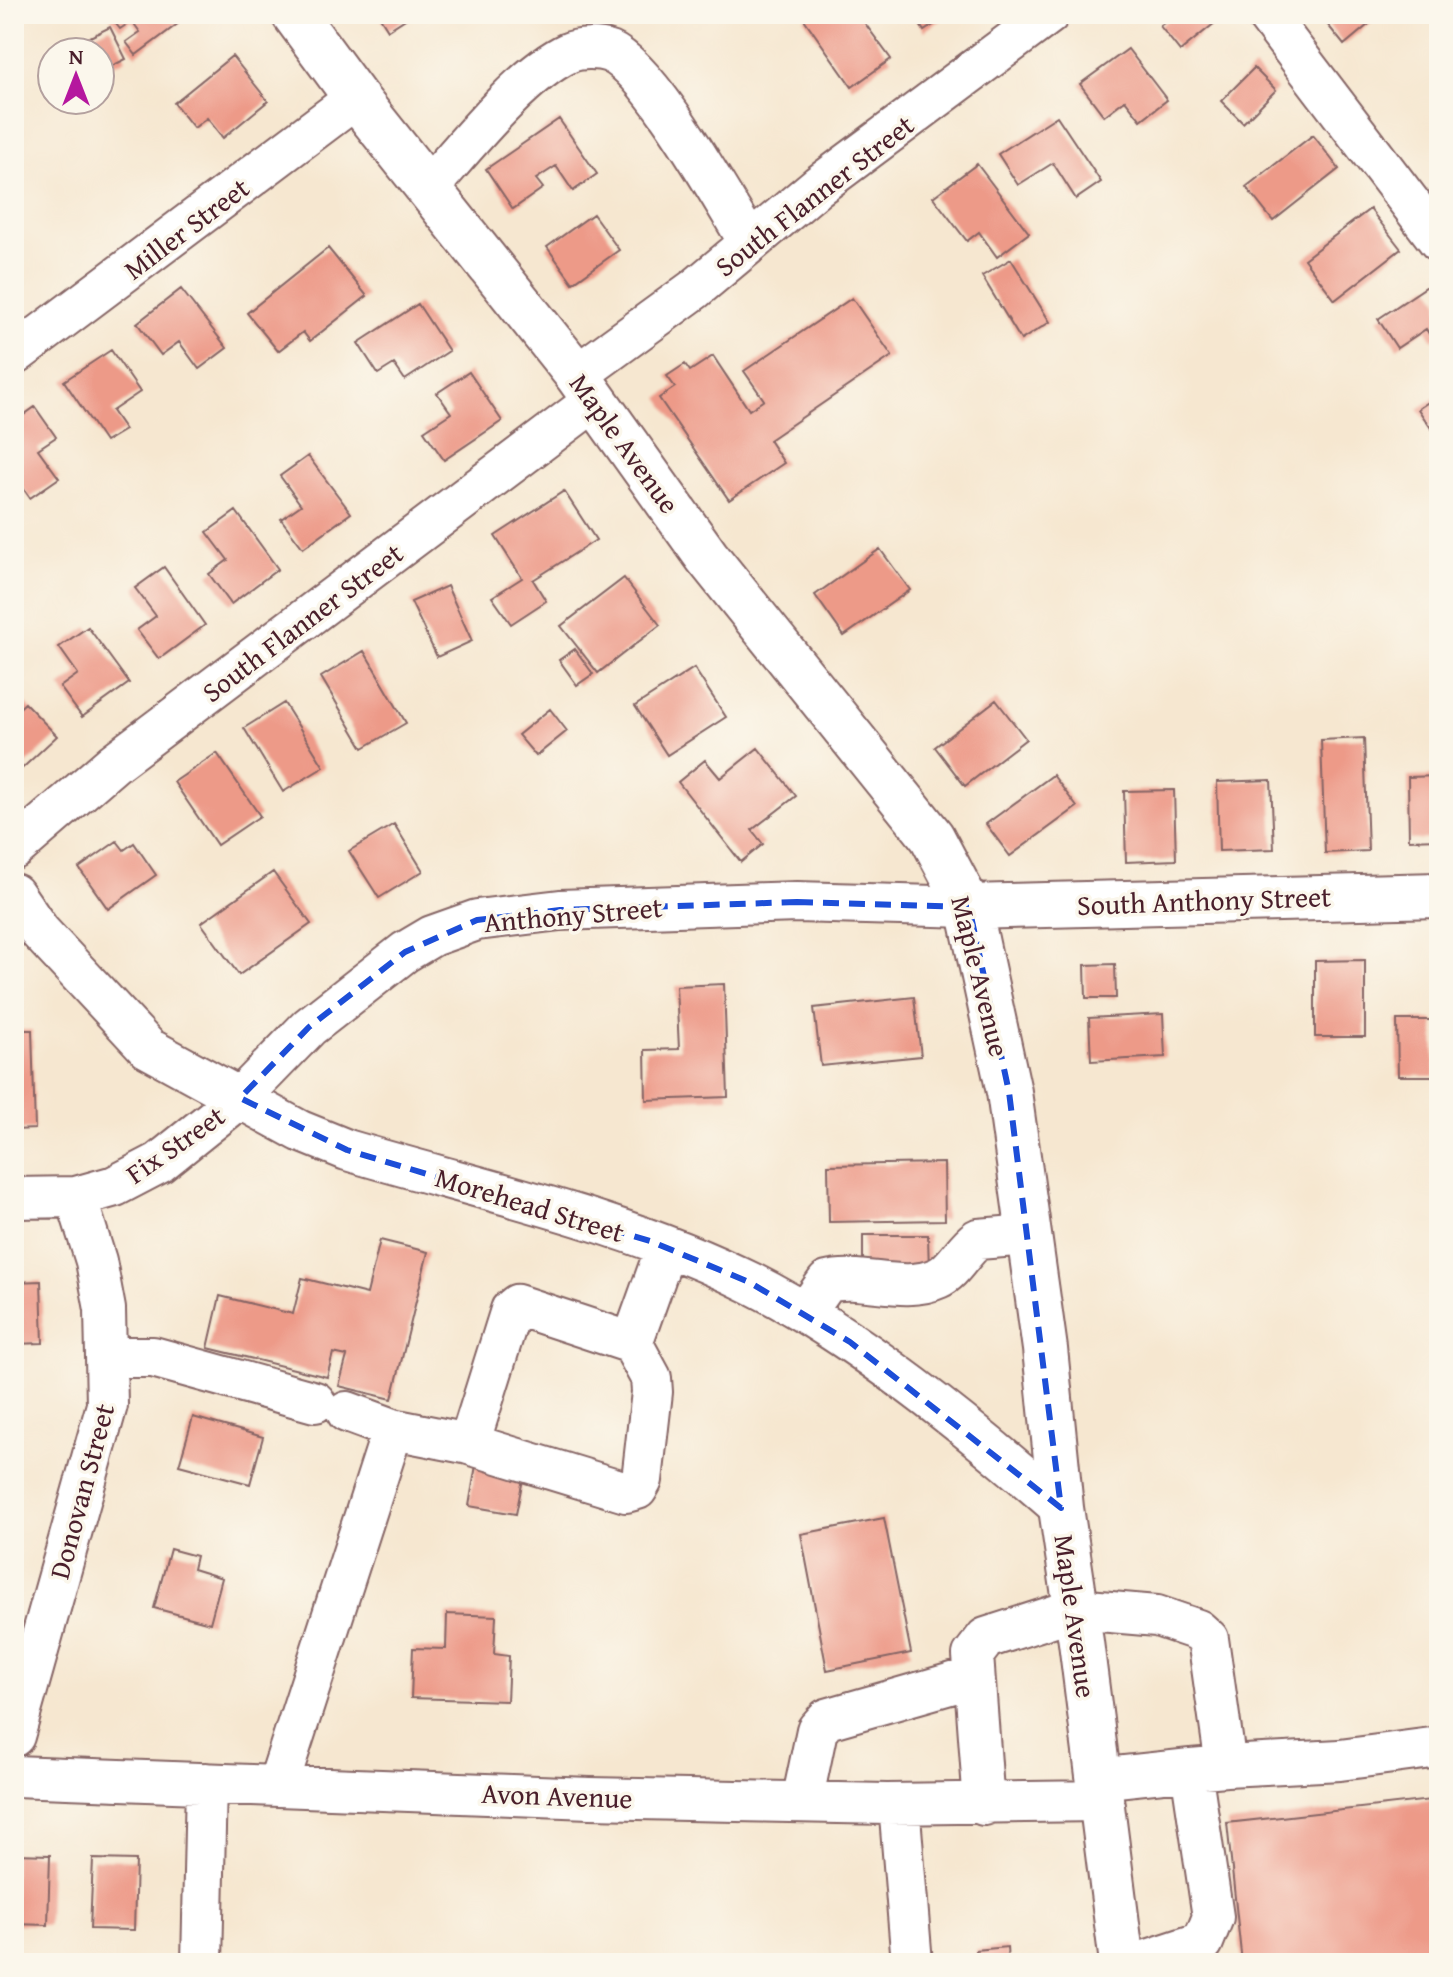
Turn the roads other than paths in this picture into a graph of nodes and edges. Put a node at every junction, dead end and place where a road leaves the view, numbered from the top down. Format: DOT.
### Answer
graph roads {
  1 [pos="294,14"];
  2 [pos="1049,14"];
  3 [pos="1266,14"];
  4 [pos="356,98"];
  5 [pos="428,188"];
  6 [pos="1439,241"];
  7 [pos="750,243"];
  8 [pos="14,355"];
  9 [pos="585,388"];
  10 [pos="14,849"];
  11 [pos="14,894"];
  12 [pos="1439,895"];
  13 [pos="969,907"];
  14 [pos="240,1098"];
  15 [pos="76,1197"];
  16 [pos="14,1198"];
  17 [pos="1029,1235"];
  18 [pos="666,1248"];
  19 [pos="805,1313"];
  20 [pos="632,1343"];
  21 [pos="108,1357"];
  22 [pos="393,1429"];
  23 [pos="469,1444"];
  24 [pos="1061,1508"];
  25 [pos="1076,1609"];
  26 [pos="974,1677"];
  27 [pos="14,1736"];
  28 [pos="1439,1747"];
  29 [pos="1209,1768"];
  30 [pos="14,1776"];
  31 [pos="206,1783"];
  32 [pos="278,1785"];
  33 [pos="1098,1790"];
  34 [pos="802,1802"];
  35 [pos="899,1804"];
  36 [pos="984,1805"];
  37 [pos="202,1963"];
  38 [pos="912,1963"];
  39 [pos="1122,1963"];
  40 [pos="1139,1963"];
  1 -- 4 [label="main road, Maple Avenue"];
  2 -- 7 [label="street, South Flanner Street"];
  3 -- 6 [label="street"];
  4 -- 5 [label="main road, Maple Avenue"];
  4 -- 8 [label="street, Miller Street"];
  5 -- 7 [label="street"];
  5 -- 9 [label="main road, Maple Avenue"];
  7 -- 9 [label="street, South Flanner Street"];
  9 -- 10 [label="street, South Flanner Street"];
  9 -- 13 [label="main road, Maple Avenue"];
  11 -- 14 [label="street, Morehead Street"];
  12 -- 13 [label="main road, South Anthony Street"];
  13 -- 14 [label="street, Anthony Street"];
  13 -- 17 [label="main road, Maple Avenue"];
  14 -- 15 [label="street, Fix Street"];
  14 -- 18 [label="street, Morehead Street"];
  15 -- 16 [label="street, Fix Street"];
  15 -- 21 [label="street, Donovan Street"];
  17 -- 19 [label="street"];
  17 -- 24 [label="main road, Maple Avenue"];
  18 -- 19 [label="street, Morehead Street"];
  18 -- 20 [label="street"];
  19 -- 24 [label="street, Morehead Street"];
  20 -- 23 [label="street"];
  20 -- 23 [label="street"];
  21 -- 22 [label="street"];
  21 -- 27 [label="street, Donovan Street"];
  22 -- 23 [label="street"];
  22 -- 32 [label="street"];
  24 -- 25 [label="main road, Maple Avenue"];
  25 -- 26 [label="street"];
  25 -- 29 [label="street"];
  25 -- 33 [label="main road, Maple Avenue"];
  26 -- 34 [label="street"];
  26 -- 36 [label="street"];
  28 -- 29 [label="street, Avon Avenue"];
  29 -- 33 [label="street, Avon Avenue"];
  29 -- 40 [label="street"];
  30 -- 31 [label="street, Avon Avenue"];
  31 -- 32 [label="street, Avon Avenue"];
  31 -- 37 [label="street"];
  32 -- 34 [label="street, Avon Avenue"];
  33 -- 36 [label="street, Avon Avenue"];
  33 -- 39 [label="main road, Maple Avenue"];
  34 -- 35 [label="street, Avon Avenue"];
  35 -- 36 [label="street, Avon Avenue"];
  35 -- 38 [label="street"];
}
